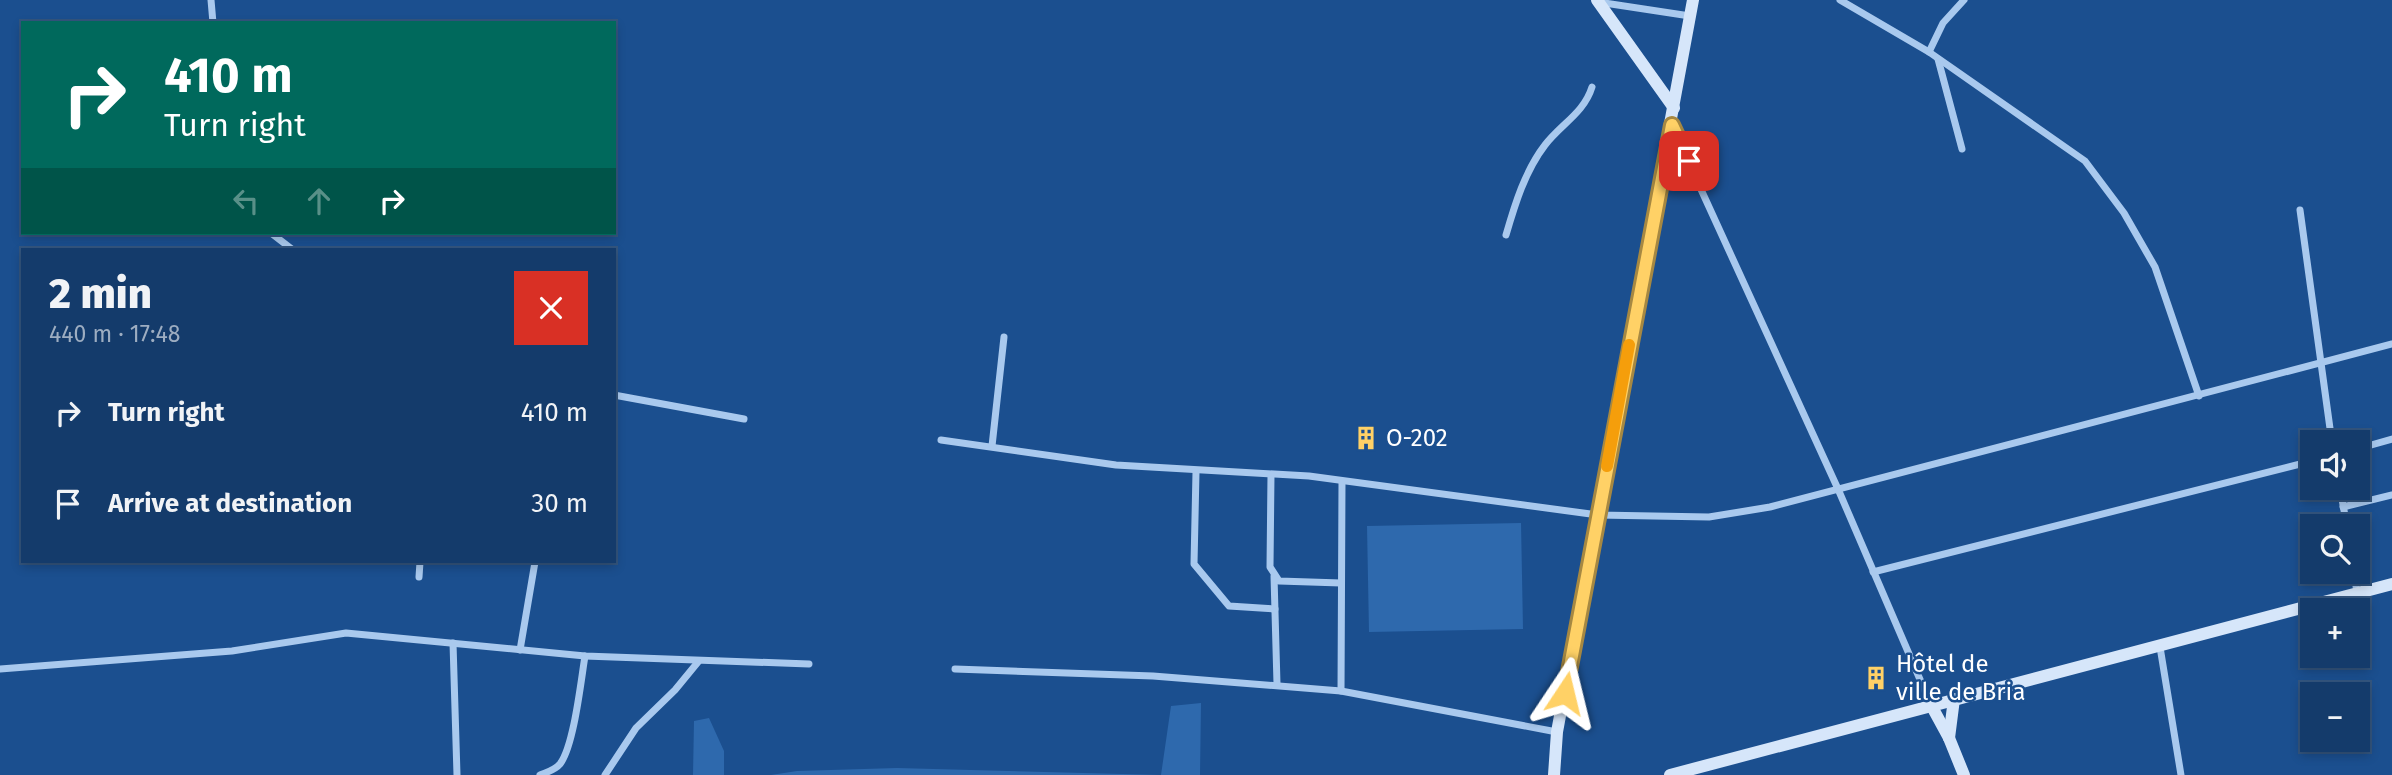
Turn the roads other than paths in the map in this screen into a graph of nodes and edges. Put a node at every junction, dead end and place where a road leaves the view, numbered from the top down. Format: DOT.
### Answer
graph roads {
  1 [pos="211,0"];
  2 [pos="1693,0"];
  3 [pos="1840,0"];
  4 [pos="1964,0"];
  5 [pos="1597,1"];
  6 [pos="1690,16"];
  7 [pos="213,21"];
  8 [pos="1930,52"];
  9 [pos="1938,59"];
  10 [pos="1592,87"];
  11 [pos="1674,108"];
  12 [pos="1672,125"];
  13 [pos="1962,149"];
  14 [pos="2300,210"];
  15 [pos="274,235"];
  16 [pos="1506,235"];
  17 [pos="290,248"];
  18 [pos="1004,337"];
  19 [pos="2392,344"];
  20 [pos="2321,362"];
  21 [pos="616,395"];
  22 [pos="2199,396"];
  23 [pos="744,419"];
  24 [pos="2330,430"];
  25 [pos="2392,439"];
  26 [pos="940,440"];
  27 [pos="2370,445"];
  28 [pos="992,446"];
  29 [pos="2300,464"];
  30 [pos="1196,472"];
  31 [pos="1271,475"];
  32 [pos="1342,482"];
  33 [pos="1838,489"];
  34 [pos="2392,495"];
  35 [pos="2342,500"];
  36 [pos="2343,507"];
  37 [pos="2344,514"];
  38 [pos="1598,515"];
  39 [pos="420,563"];
  40 [pos="535,563"];
  41 [pos="1873,572"];
  42 [pos="1274,574"];
  43 [pos="419,577"];
  44 [pos="1341,583"];
  45 [pos="2356,584"];
  46 [pos="2392,584"];
  47 [pos="2357,593"];
  48 [pos="1275,609"];
  49 [pos="453,643"];
  50 [pos="2160,647"];
  51 [pos="520,650"];
  52 [pos="585,656"];
  53 [pos="698,662"];
  54 [pos="809,664"];
  55 [pos="0,669"];
  56 [pos="955,669"];
  57 [pos="1277,684"];
  58 [pos="1341,691"];
  59 [pos="1954,699"];
  60 [pos="1931,705"];
  61 [pos="1558,733"];
  62 [pos="1949,738"];
  63 [pos="457,775"];
  64 [pos="540,775"];
  65 [pos="605,775"];
  66 [pos="1553,775"];
  67 [pos="1670,775"];
  68 [pos="1964,775"];
  69 [pos="2181,775"];
  1 -- 7 [label="street"];
  2 -- 6 [label="main road"];
  3 -- 8 [label="street"];
  4 -- 8 [label="street"];
  5 -- 6 [label="street"];
  5 -- 11 [label="main road"];
  6 -- 11 [label="main road"];
  8 -- 9 [label="street"];
  9 -- 13 [label="street"];
  9 -- 22 [label="street"];
  10 -- 16 [label="street"];
  11 -- 12 [label="main road"];
  12 -- 33 [label="street"];
  12 -- 38 [label="main road"];
  14 -- 20 [label="street"];
  15 -- 17 [label="street"];
  18 -- 28 [label="street"];
  19 -- 20 [label="street"];
  20 -- 22 [label="street"];
  20 -- 24 [label="street"];
  21 -- 23 [label="street"];
  22 -- 33 [label="street"];
  25 -- 27 [label="street"];
  26 -- 28 [label="street"];
  28 -- 30 [label="street"];
  29 -- 41 [label="street"];
  30 -- 31 [label="street"];
  30 -- 48 [label="street"];
  31 -- 32 [label="street"];
  31 -- 42 [label="street"];
  32 -- 38 [label="street"];
  32 -- 44 [label="street"];
  33 -- 38 [label="street"];
  33 -- 41 [label="street"];
  34 -- 36 [label="street"];
  35 -- 36 [label="street"];
  36 -- 37 [label="street"];
  38 -- 61 [label="main road"];
  39 -- 43 [label="street"];
  40 -- 51 [label="street"];
  41 -- 60 [label="street"];
  42 -- 44 [label="street"];
  42 -- 48 [label="street"];
  44 -- 58 [label="street"];
  45 -- 47 [label="street"];
  46 -- 47 [label="main road"];
  47 -- 50 [label="main road"];
  48 -- 57 [label="street"];
  49 -- 51 [label="street"];
  49 -- 55 [label="street"];
  49 -- 63 [label="street"];
  50 -- 59 [label="main road"];
  50 -- 69 [label="street"];
  51 -- 52 [label="street"];
  52 -- 53 [label="street"];
  52 -- 64 [label="street"];
  53 -- 54 [label="street"];
  53 -- 65 [label="street"];
  56 -- 57 [label="street"];
  57 -- 58 [label="street"];
  58 -- 61 [label="street"];
  59 -- 60 [label="main road"];
  59 -- 62 [label="main road"];
  60 -- 62 [label="main road"];
  60 -- 67 [label="main road"];
  61 -- 66 [label="main road"];
  62 -- 68 [label="main road"];
}
